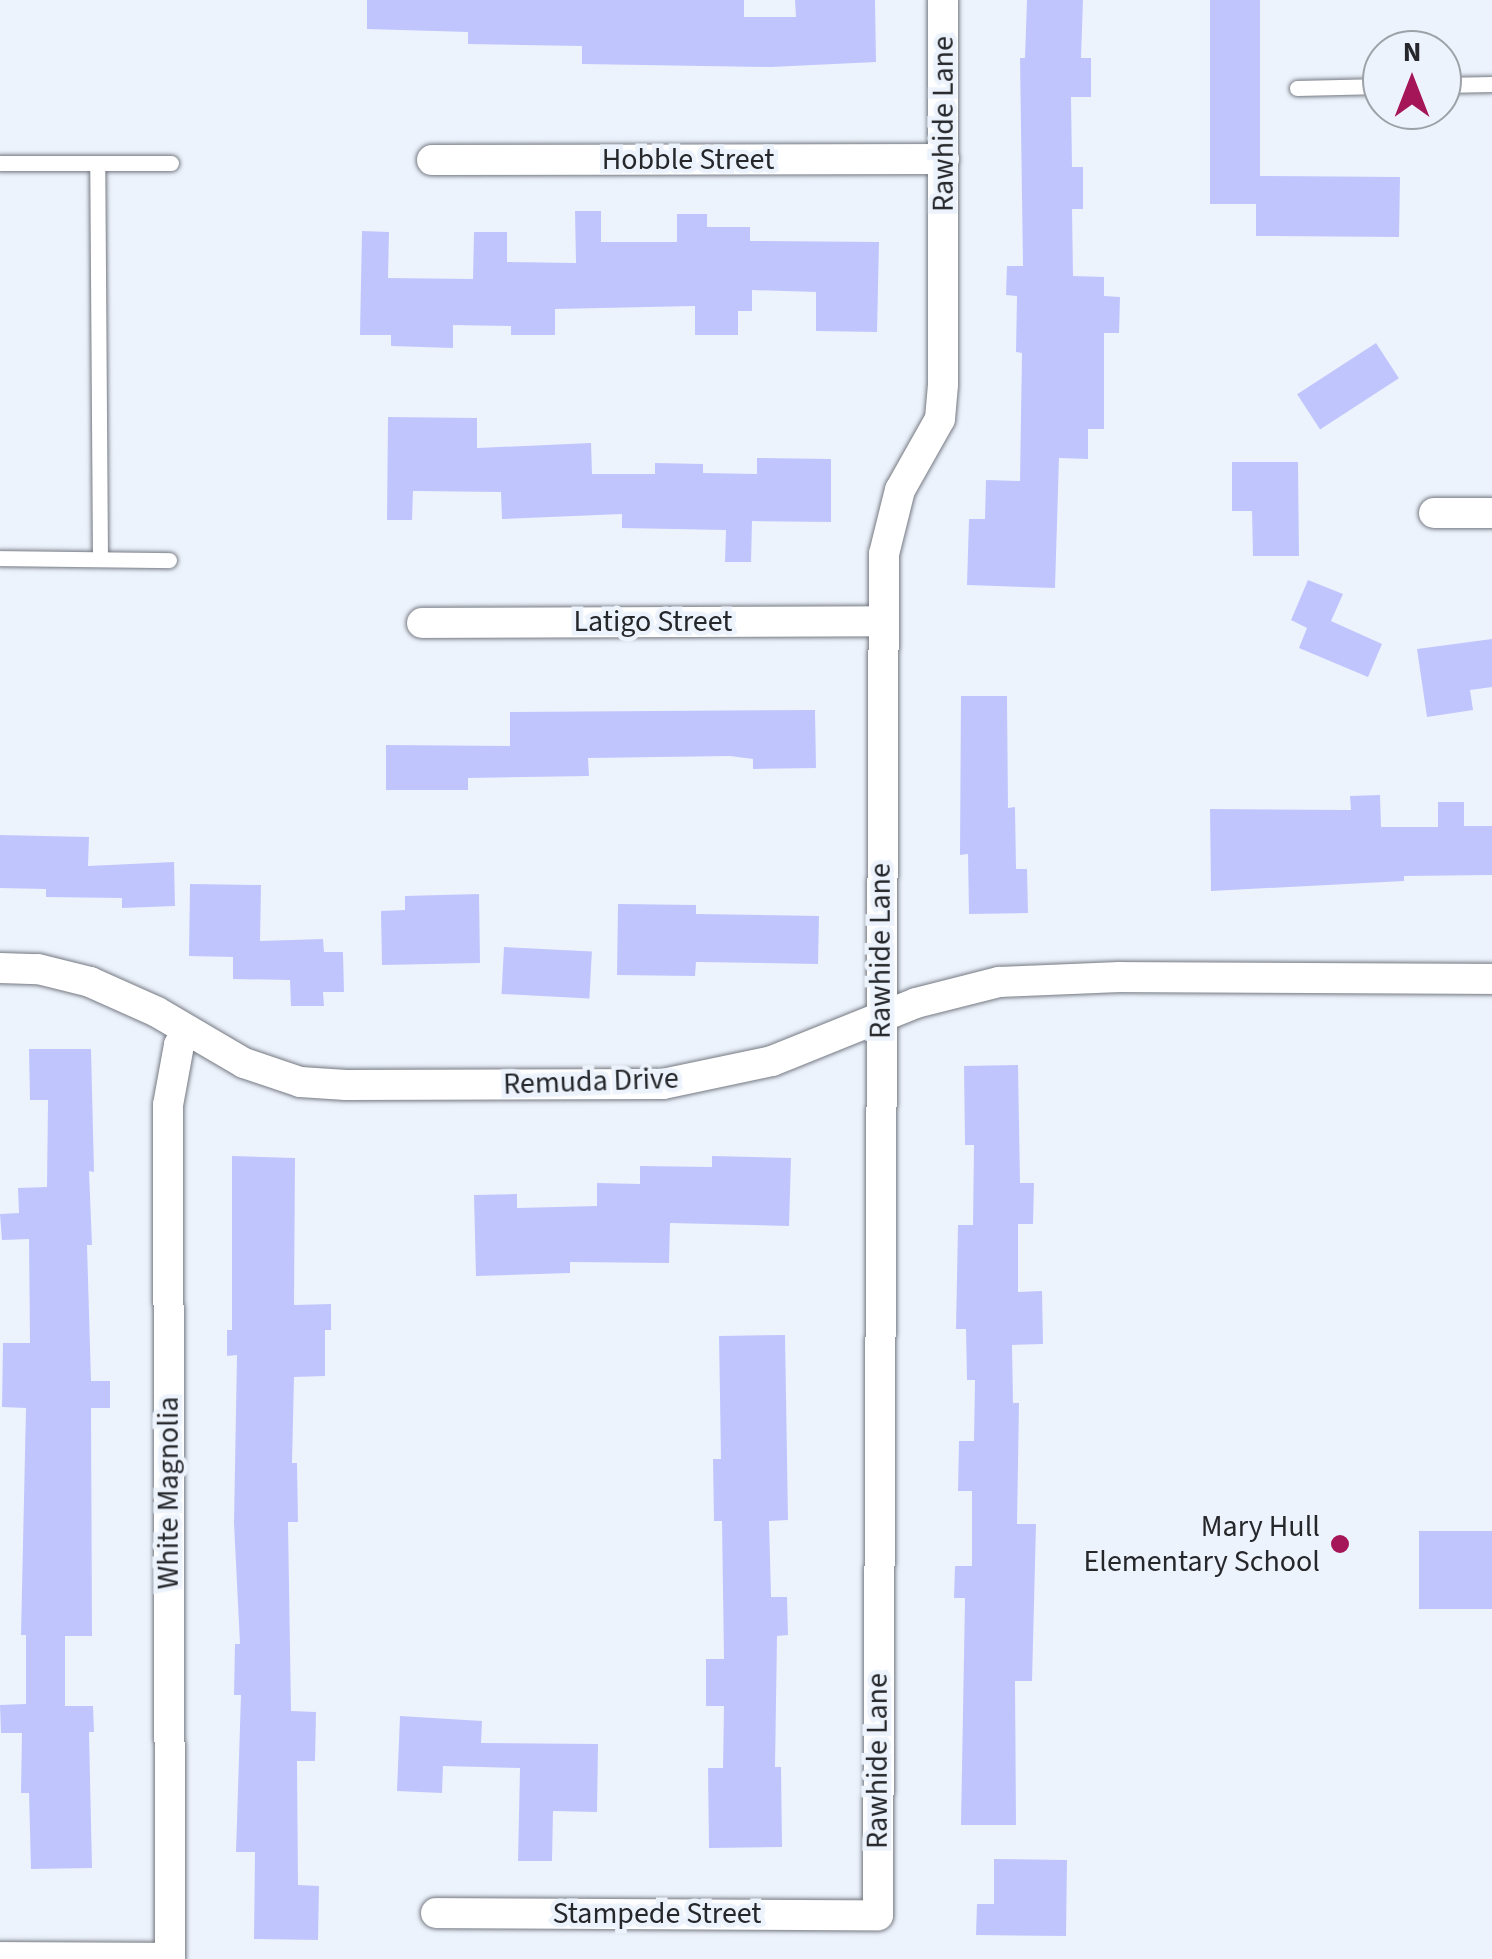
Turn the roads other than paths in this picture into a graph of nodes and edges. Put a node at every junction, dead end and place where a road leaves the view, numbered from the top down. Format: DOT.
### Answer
graph roads {
  1 [pos="943,0"];
  2 [pos="1492,84"];
  3 [pos="1462,85"];
  4 [pos="1362,86"];
  5 [pos="1297,88"];
  6 [pos="944,159"];
  7 [pos="432,160"];
  8 [pos="0,163"];
  9 [pos="98,163"];
  10 [pos="170,163"];
  11 [pos="1434,513"];
  12 [pos="1492,513"];
  13 [pos="0,558"];
  14 [pos="100,560"];
  15 [pos="169,560"];
  16 [pos="884,622"];
  17 [pos="422,623"];
  18 [pos="0,968"];
  19 [pos="1492,979"];
  20 [pos="880,1020"];
  21 [pos="186,1032"];
  22 [pos="436,1913"];
  23 [pos="878,1915"];
  24 [pos="0,1957"];
  25 [pos="170,1958"];
  1 -- 6 [label="street, Rawhide Lane"];
  2 -- 3 [label="lane"];
  4 -- 5 [label="lane"];
  6 -- 7 [label="street, Hobble Street"];
  6 -- 16 [label="street, Rawhide Lane"];
  8 -- 9 [label="lane"];
  9 -- 10 [label="lane"];
  9 -- 14 [label="lane"];
  11 -- 12 [label="street"];
  13 -- 14 [label="lane"];
  14 -- 15 [label="lane"];
  16 -- 17 [label="street, Latigo Street"];
  16 -- 20 [label="street, Rawhide Lane"];
  18 -- 21 [label="street, Remuda Drive"];
  19 -- 20 [label="street, Remuda Drive"];
  20 -- 21 [label="street, Remuda Drive"];
  20 -- 23 [label="street, Rawhide Lane"];
  21 -- 25 [label="street, White Magnolia"];
  22 -- 23 [label="street, Stampede Street"];
  24 -- 25 [label="street"];
}
